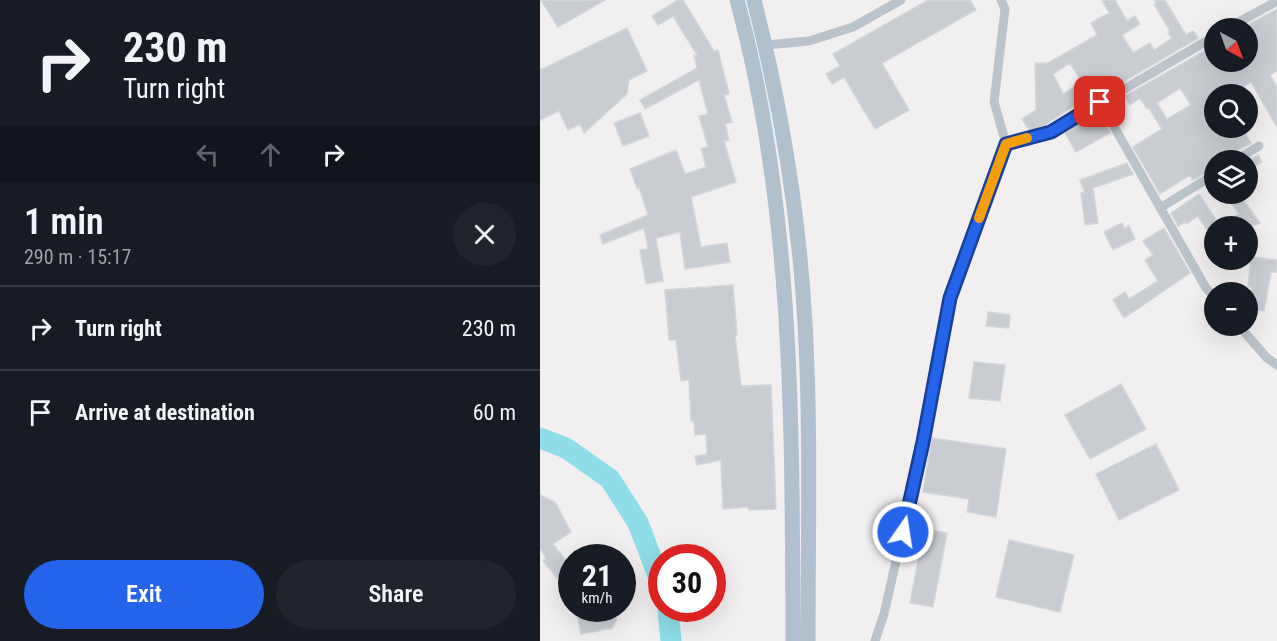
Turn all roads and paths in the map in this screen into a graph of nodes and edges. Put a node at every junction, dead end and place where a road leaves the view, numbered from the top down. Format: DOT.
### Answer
graph roads {
  1 [pos="737,0"];
  2 [pos="754,0"];
  3 [pos="901,0"];
  4 [pos="1001,0"];
  5 [pos="1277,1"];
  6 [pos="1246,18"];
  7 [pos="1204,42"];
  8 [pos="766,45"];
  9 [pos="1100,102"];
  10 [pos="1006,144"];
  11 [pos="1259,146"];
  12 [pos="1252,150"];
  13 [pos="1204,181"];
  14 [pos="1160,207"];
  15 [pos="1204,284"];
  16 [pos="1248,336"];
  17 [pos="1277,365"];
  18 [pos="793,641"];
  19 [pos="808,641"];
  20 [pos="874,641"];
  1 -- 18 [label="main road"];
  2 -- 8 [label="main road"];
  3 -- 8 [label="street"];
  4 -- 10 [label="street"];
  5 -- 6 [label="street"];
  7 -- 9 [label="street"];
  8 -- 19 [label="main road"];
  9 -- 10 [label="street"];
  9 -- 14 [label="street"];
  10 -- 20 [label="street"];
  11 -- 12 [label="street"];
  13 -- 14 [label="street"];
  14 -- 15 [label="street"];
  16 -- 17 [label="street"];
}
